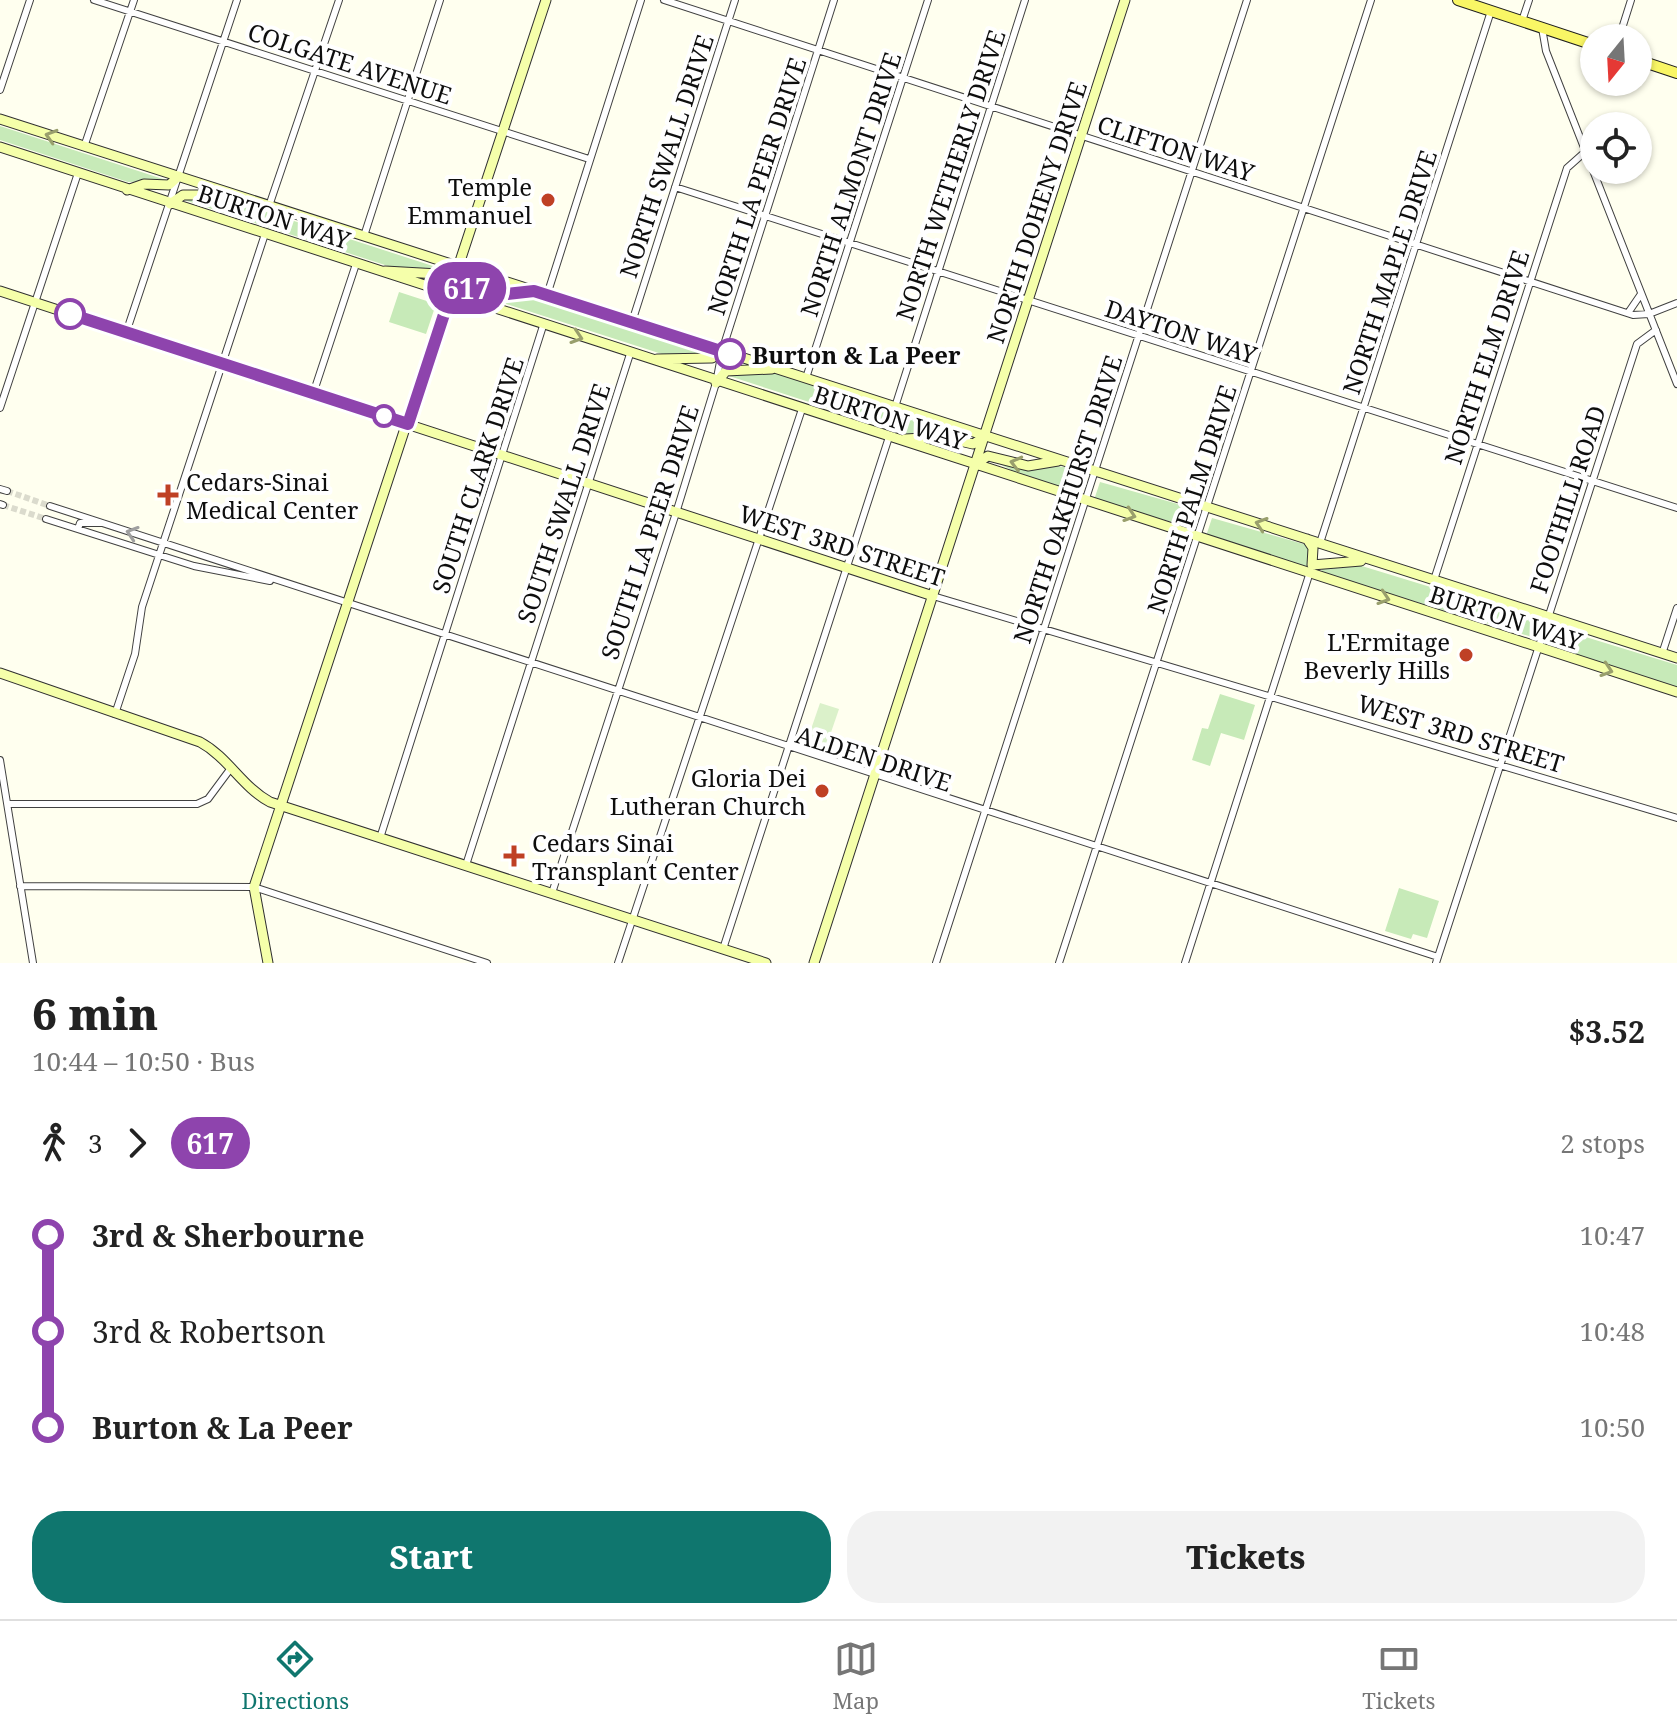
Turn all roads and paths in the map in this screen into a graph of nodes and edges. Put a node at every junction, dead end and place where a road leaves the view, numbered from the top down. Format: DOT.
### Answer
graph roads {
  1 [pos="30,0"];
  2 [pos="94,0"];
  3 [pos="134,0"];
  4 [pos="237,0"];
  5 [pos="339,0"];
  6 [pos="440,0"];
  7 [pos="546,0"];
  8 [pos="641,0"];
  9 [pos="664,0"];
  10 [pos="735,0"];
  11 [pos="834,0"];
  12 [pos="928,0"];
  13 [pos="1025,0"];
  14 [pos="1125,0"];
  15 [pos="1247,0"];
  16 [pos="1371,0"];
  17 [pos="1458,0"];
  18 [pos="1529,0"];
  19 [pos="1631,0"];
  20 [pos="1491,11"];
  21 [pos="131,12"];
  22 [pos="1522,21"];
  23 [pos="728,22"];
  24 [pos="1623,24"];
  25 [pos="1542,28"];
  26 [pos="1580,40"];
  27 [pos="224,42"];
  28 [pos="818,51"];
  29 [pos="1652,65"];
  30 [pos="317,72"];
  31 [pos="1677,73"];
  32 [pos="903,77"];
  33 [pos="0,90"];
  34 [pos="408,101"];
  35 [pos="991,107"];
  36 [pos="0,119"];
  37 [pos="504,132"];
  38 [pos="1081,136"];
  39 [pos="1580,139"];
  40 [pos="0,147"];
  41 [pos="84,147"];
  42 [pos="1580,156"];
  43 [pos="589,159"];
  44 [pos="1191,172"];
  45 [pos="78,173"];
  46 [pos="179,176"];
  47 [pos="1598,184"];
  48 [pos="675,187"];
  49 [pos="127,190"];
  50 [pos="236,195"];
  51 [pos="170,204"];
  52 [pos="269,206"];
  53 [pos="1304,209"];
  54 [pos="764,215"];
  55 [pos="265,234"];
  56 [pos="364,236"];
  57 [pos="850,242"];
  58 [pos="1417,245"];
  59 [pos="356,264"];
  60 [pos="461,267"];
  61 [pos="378,271"];
  62 [pos="938,272"];
  63 [pos="1529,280"];
  64 [pos="0,291"];
  65 [pos="534,291"];
  66 [pos="1641,294"];
  67 [pos="547,295"];
  68 [pos="449,299"];
  69 [pos="1028,300"];
  70 [pos="35,303"];
  71 [pos="1677,303"];
  72 [pos="1628,313"];
  73 [pos="1649,314"];
  74 [pos="632,322"];
  75 [pos="543,326"];
  76 [pos="1656,330"];
  77 [pos="126,333"];
  78 [pos="1138,336"];
  79 [pos="722,351"];
  80 [pos="630,354"];
  81 [pos="646,359"];
  82 [pos="221,363"];
  83 [pos="779,370"];
  84 [pos="1251,372"];
  85 [pos="806,378"];
  86 [pos="716,383"];
  87 [pos="1677,384"];
  88 [pos="313,394"];
  89 [pos="895,407"];
  90 [pos="0,408"];
  91 [pos="1364,408"];
  92 [pos="802,409"];
  93 [pos="408,424"];
  94 [pos="986,436"];
  95 [pos="891,438"];
  96 [pos="1478,443"];
  97 [pos="502,456"];
  98 [pos="1061,460"];
  99 [pos="975,466"];
  100 [pos="1094,471"];
  101 [pos="1592,481"];
  102 [pos="588,485"];
  103 [pos="1085,501"];
  104 [pos="50,506"];
  105 [pos="1207,507"];
  106 [pos="1677,508"];
  107 [pos="676,513"];
  108 [pos="46,519"];
  109 [pos="102,523"];
  110 [pos="78,529"];
  111 [pos="1197,537"];
  112 [pos="1307,539"];
  113 [pos="758,540"];
  114 [pos="163,543"];
  115 [pos="1320,543"];
  116 [pos="159,555"];
  117 [pos="1376,561"];
  118 [pos="846,568"];
  119 [pos="1311,569"];
  120 [pos="1434,580"];
  121 [pos="301,587"];
  122 [pos="933,596"];
  123 [pos="348,604"];
  124 [pos="1677,608"];
  125 [pos="1548,617"];
  126 [pos="1044,628"];
  127 [pos="446,635"];
  128 [pos="1538,648"];
  129 [pos="1662,654"];
  130 [pos="1677,658"];
  131 [pos="1157,661"];
  132 [pos="531,663"];
  133 [pos="0,673"];
  134 [pos="615,691"];
  135 [pos="1677,692"];
  136 [pos="1271,696"];
  137 [pos="115,714"];
  138 [pos="699,719"];
  139 [pos="787,748"];
  140 [pos="0,760"];
  141 [pos="1501,765"];
  142 [pos="231,768"];
  143 [pos="875,777"];
  144 [pos="8,804"];
  145 [pos="281,805"];
  146 [pos="984,812"];
  147 [pos="1677,818"];
  148 [pos="380,838"];
  149 [pos="1096,847"];
  150 [pos="466,865"];
  151 [pos="1209,884"];
  152 [pos="20,886"];
  153 [pos="254,887"];
  154 [pos="552,893"];
  155 [pos="633,920"];
  156 [pos="723,949"];
  157 [pos="1437,960"];
  158 [pos="33,963"];
  159 [pos="268,963"];
  160 [pos="487,963"];
  161 [pos="618,963"];
  162 [pos="766,963"];
  163 [pos="814,963"];
  164 [pos="936,963"];
  165 [pos="1059,963"];
  166 [pos="1185,963"];
  1 -- 33 [label="street"];
  2 -- 21 [label="street, COLGATE AVENUE"];
  3 -- 21 [label="street"];
  4 -- 27 [label="street"];
  5 -- 30 [label="street"];
  6 -- 34 [label="street"];
  7 -- 37 [label="main road"];
  8 -- 43 [label="street"];
  9 -- 23 [label="street, CLIFTON WAY"];
  10 -- 23 [label="street, NORTH SWALL DRIVE"];
  11 -- 28 [label="street, NORTH LA PEER DRIVE"];
  12 -- 32 [label="street, NORTH ALMONT DRIVE"];
  13 -- 35 [label="street, NORTH WETHERLY DRIVE"];
  14 -- 38 [label="main road, NORTH DOHENY DRIVE"];
  15 -- 44 [label="street, NORTH OAKHURST DRIVE"];
  16 -- 53 [label="street, NORTH PALM DRIVE"];
  17 -- 20 [label="main road"];
  18 -- 22 [label="street"];
  19 -- 24 [label="street"];
  20 -- 22 [label="main road"];
  20 -- 58 [label="street, NORTH MAPLE DRIVE"];
  21 -- 27 [label="street, COLGATE AVENUE"];
  21 -- 41 [label="street"];
  22 -- 25 [label="main road"];
  23 -- 28 [label="street, CLIFTON WAY"];
  23 -- 48 [label="street, NORTH SWALL DRIVE"];
  25 -- 26 [label="main road"];
  25 -- 39 [label="street"];
  27 -- 30 [label="street, COLGATE AVENUE"];
  27 -- 46 [label="street"];
  28 -- 32 [label="street, CLIFTON WAY"];
  28 -- 54 [label="street, NORTH LA PEER DRIVE"];
  29 -- 31 [label="main road"];
  30 -- 34 [label="street, COLGATE AVENUE"];
  30 -- 52 [label="street"];
  32 -- 35 [label="street, CLIFTON WAY"];
  32 -- 57 [label="street, NORTH ALMONT DRIVE"];
  34 -- 37 [label="street, COLGATE AVENUE"];
  34 -- 56 [label="street"];
  35 -- 38 [label="street, CLIFTON WAY"];
  35 -- 62 [label="street, NORTH WETHERLY DRIVE"];
  41 -- 36 [label="main road, BURTON WAY, one-way"];
  37 -- 43 [label="street"];
  37 -- 60 [label="main road"];
  38 -- 44 [label="street, CLIFTON WAY"];
  38 -- 69 [label="main road, NORTH DOHENY DRIVE"];
  40 -- 45 [label="main road, BURTON WAY"];
  41 -- 46 [label="main road, BURTON WAY"];
  42 -- 63 [label="street, NORTH ELM DRIVE"];
  43 -- 67 [label="street"];
  44 -- 53 [label="street, CLIFTON WAY"];
  44 -- 78 [label="street, NORTH OAKHURST DRIVE"];
  45 -- 49 [label="main road, BURTON WAY"];
  45 -- 70 [label="street"];
  46 -- 49 [label="main road"];
  46 -- 50 [label="main road, BURTON WAY"];
  46 -- 51 [label="street"];
  47 -- 66 [label="street"];
  48 -- 54 [label="street, DAYTON WAY"];
  48 -- 74 [label="street, NORTH SWALL DRIVE"];
  49 -- 51 [label="main road, BURTON WAY"];
  50 -- 51 [label="main road"];
  50 -- 52 [label="main road, BURTON WAY"];
  51 -- 55 [label="main road, BURTON WAY"];
  51 -- 77 [label="street"];
  52 -- 56 [label="main road, BURTON WAY"];
  53 -- 58 [label="street, CLIFTON WAY"];
  53 -- 84 [label="street, NORTH PALM DRIVE"];
  54 -- 57 [label="street, DAYTON WAY"];
  54 -- 79 [label="street, NORTH LA PEER DRIVE"];
  55 -- 59 [label="main road, BURTON WAY"];
  55 -- 82 [label="street"];
  56 -- 60 [label="main road, BURTON WAY"];
  57 -- 62 [label="street, DAYTON WAY"];
  57 -- 85 [label="street, NORTH ALMONT DRIVE"];
  58 -- 63 [label="street, CLIFTON WAY"];
  58 -- 91 [label="street, NORTH MAPLE DRIVE"];
  59 -- 61 [label="main road, BURTON WAY"];
  59 -- 88 [label="street"];
  60 -- 61 [label="main road"];
  60 -- 65 [label="main road, BURTON WAY"];
  60 -- 68 [label="main road"];
  61 -- 68 [label="main road, BURTON WAY"];
  62 -- 69 [label="street, DAYTON WAY"];
  62 -- 89 [label="street, NORTH WETHERLY DRIVE"];
  63 -- 72 [label="street, CLIFTON WAY"];
  63 -- 96 [label="street, NORTH ELM DRIVE"];
  64 -- 70 [label="main road, WEST 3RD STREET"];
  65 -- 67 [label="main road, BURTON WAY"];
  65 -- 68 [label="main road"];
  66 -- 72 [label="street"];
  66 -- 73 [label="street"];
  67 -- 74 [label="main road, BURTON WAY"];
  68 -- 75 [label="main road, BURTON WAY"];
  68 -- 93 [label="main road"];
  69 -- 78 [label="street, DAYTON WAY"];
  69 -- 94 [label="main road, NORTH DOHENY DRIVE"];
  70 -- 77 [label="main road, WEST 3RD STREET"];
  70 -- 90 [label="street"];
  71 -- 73 [label="street, CLIFTON WAY"];
  72 -- 73 [label="street, CLIFTON WAY"];
  73 -- 76 [label="street"];
  74 -- 79 [label="main road, BURTON WAY"];
  75 -- 80 [label="main road, BURTON WAY, one-way"];
  75 -- 97 [label="street, SOUTH CLARK DRIVE"];
  76 -- 87 [label="street"];
  76 -- 101 [label="street, FOOTHILL ROAD"];
  77 -- 82 [label="main road, WEST 3RD STREET"];
  78 -- 84 [label="street, DAYTON WAY"];
  78 -- 100 [label="street, NORTH OAKHURST DRIVE"];
  79 -- 81 [label="main road"];
  79 -- 83 [label="main road, BURTON WAY"];
  79 -- 86 [label="street, NORTH LA PEER DRIVE"];
  80 -- 81 [label="main road, BURTON WAY"];
  80 -- 102 [label="street, SOUTH SWALL DRIVE"];
  81 -- 86 [label="main road, BURTON WAY"];
  82 -- 88 [label="main road, WEST 3RD STREET"];
  82 -- 114 [label="street"];
  83 -- 85 [label="main road, BURTON WAY"];
  83 -- 86 [label="main road"];
  84 -- 91 [label="street, DAYTON WAY"];
  84 -- 105 [label="street, NORTH PALM DRIVE"];
  85 -- 89 [label="main road, BURTON WAY"];
  86 -- 92 [label="main road, BURTON WAY"];
  86 -- 107 [label="street, SOUTH LA PEER DRIVE"];
  88 -- 93 [label="main road, WEST 3RD STREET"];
  89 -- 94 [label="main road, BURTON WAY"];
  91 -- 96 [label="street, DAYTON WAY"];
  91 -- 115 [label="street, NORTH MAPLE DRIVE"];
  92 -- 95 [label="main road, BURTON WAY"];
  92 -- 113 [label="street"];
  93 -- 97 [label="main road, WEST 3RD STREET"];
  93 -- 123 [label="main road"];
  94 -- 95 [label="main road"];
  94 -- 98 [label="main road, BURTON WAY"];
  94 -- 99 [label="main road, NORTH DOHENY DRIVE"];
  95 -- 99 [label="main road, BURTON WAY"];
  95 -- 118 [label="street"];
  96 -- 101 [label="street, DAYTON WAY"];
  96 -- 120 [label="street, NORTH ELM DRIVE"];
  97 -- 102 [label="main road, WEST 3RD STREET"];
  97 -- 127 [label="street, SOUTH CLARK DRIVE"];
  98 -- 99 [label="main road, one-way"];
  98 -- 100 [label="main road, BURTON WAY"];
  99 -- 103 [label="main road, BURTON WAY"];
  99 -- 122 [label="main road, NORTH DOHENY DRIVE"];
  100 -- 103 [label="street, NORTH OAKHURST DRIVE"];
  100 -- 105 [label="main road, BURTON WAY"];
  101 -- 106 [label="street, DAYTON WAY"];
  101 -- 125 [label="street, FOOTHILL ROAD"];
  102 -- 107 [label="main road, WEST 3RD STREET"];
  102 -- 132 [label="street, SOUTH SWALL DRIVE"];
  103 -- 111 [label="main road, BURTON WAY, one-way"];
  103 -- 126 [label="street, NORTH OAKHURST DRIVE"];
  104 -- 109 [label="street, ALDEN DRIVE"];
  105 -- 111 [label="street, NORTH PALM DRIVE"];
  112 -- 105 [label="main road, BURTON WAY, one-way"];
  107 -- 113 [label="main road, WEST 3RD STREET"];
  107 -- 134 [label="street, SOUTH LA PEER DRIVE"];
  108 -- 110 [label="street, ALDEN DRIVE"];
  109 -- 110 [label="street"];
  114 -- 109 [label="street, ALDEN DRIVE, one-way"];
  110 -- 116 [label="street, ALDEN DRIVE"];
  111 -- 119 [label="main road, BURTON WAY"];
  111 -- 131 [label="street, NORTH PALM DRIVE"];
  112 -- 115 [label="main road, BURTON WAY"];
  112 -- 119 [label="main road"];
  113 -- 118 [label="main road, WEST 3RD STREET"];
  113 -- 138 [label="street"];
  114 -- 116 [label="street"];
  114 -- 121 [label="street, ALDEN DRIVE"];
  115 -- 117 [label="main road, BURTON WAY"];
  116 -- 121 [label="street, ALDEN DRIVE"];
  116 -- 137 [label="street"];
  117 -- 119 [label="main road"];
  117 -- 120 [label="main road, BURTON WAY"];
  118 -- 122 [label="main road, WEST 3RD STREET"];
  118 -- 139 [label="street"];
  119 -- 128 [label="main road, BURTON WAY, one-way"];
  119 -- 136 [label="street"];
  120 -- 125 [label="main road, BURTON WAY"];
  121 -- 123 [label="street, ALDEN DRIVE"];
  122 -- 126 [label="street, WEST 3RD STREET"];
  122 -- 143 [label="main road, NORTH DOHENY DRIVE"];
  123 -- 127 [label="street, ALDEN DRIVE"];
  123 -- 145 [label="main road"];
  124 -- 129 [label="street"];
  125 -- 128 [label="street, FOOTHILL ROAD"];
  125 -- 129 [label="main road, BURTON WAY"];
  126 -- 131 [label="street, WEST 3RD STREET"];
  126 -- 146 [label="street, NORTH OAKHURST DRIVE"];
  127 -- 132 [label="street, ALDEN DRIVE"];
  127 -- 148 [label="street, SOUTH CLARK DRIVE"];
  128 -- 135 [label="main road, BURTON WAY, one-way"];
  128 -- 141 [label="street, FOOTHILL ROAD"];
  129 -- 130 [label="main road, BURTON WAY"];
  131 -- 136 [label="street, WEST 3RD STREET"];
  131 -- 149 [label="street, NORTH PALM DRIVE"];
  132 -- 134 [label="street, ALDEN DRIVE"];
  132 -- 150 [label="street"];
  133 -- 137 [label="main road"];
  134 -- 138 [label="street, ALDEN DRIVE"];
  134 -- 154 [label="street"];
  136 -- 141 [label="street, WEST 3RD STREET"];
  136 -- 151 [label="street"];
  137 -- 142 [label="main road"];
  138 -- 139 [label="street, ALDEN DRIVE"];
  138 -- 155 [label="street"];
  139 -- 143 [label="street, ALDEN DRIVE"];
  139 -- 156 [label="street"];
  140 -- 144 [label="street"];
  141 -- 147 [label="street, WEST 3RD STREET"];
  141 -- 157 [label="street, FOOTHILL ROAD"];
  142 -- 144 [label="street"];
  142 -- 145 [label="main road"];
  143 -- 146 [label="street, ALDEN DRIVE"];
  143 -- 163 [label="main road"];
  144 -- 152 [label="street"];
  145 -- 148 [label="main road"];
  145 -- 153 [label="main road"];
  146 -- 149 [label="street, ALDEN DRIVE"];
  146 -- 164 [label="street, NORTH OAKHURST DRIVE"];
  148 -- 150 [label="main road"];
  149 -- 151 [label="street, ALDEN DRIVE"];
  149 -- 165 [label="street, NORTH PALM DRIVE"];
  150 -- 154 [label="main road"];
  151 -- 157 [label="street, ALDEN DRIVE"];
  151 -- 166 [label="street"];
  152 -- 153 [label="street"];
  152 -- 158 [label="street"];
  153 -- 159 [label="main road"];
  153 -- 160 [label="street"];
  154 -- 155 [label="main road"];
  155 -- 156 [label="main road"];
  155 -- 161 [label="street"];
  156 -- 162 [label="main road"];
}
